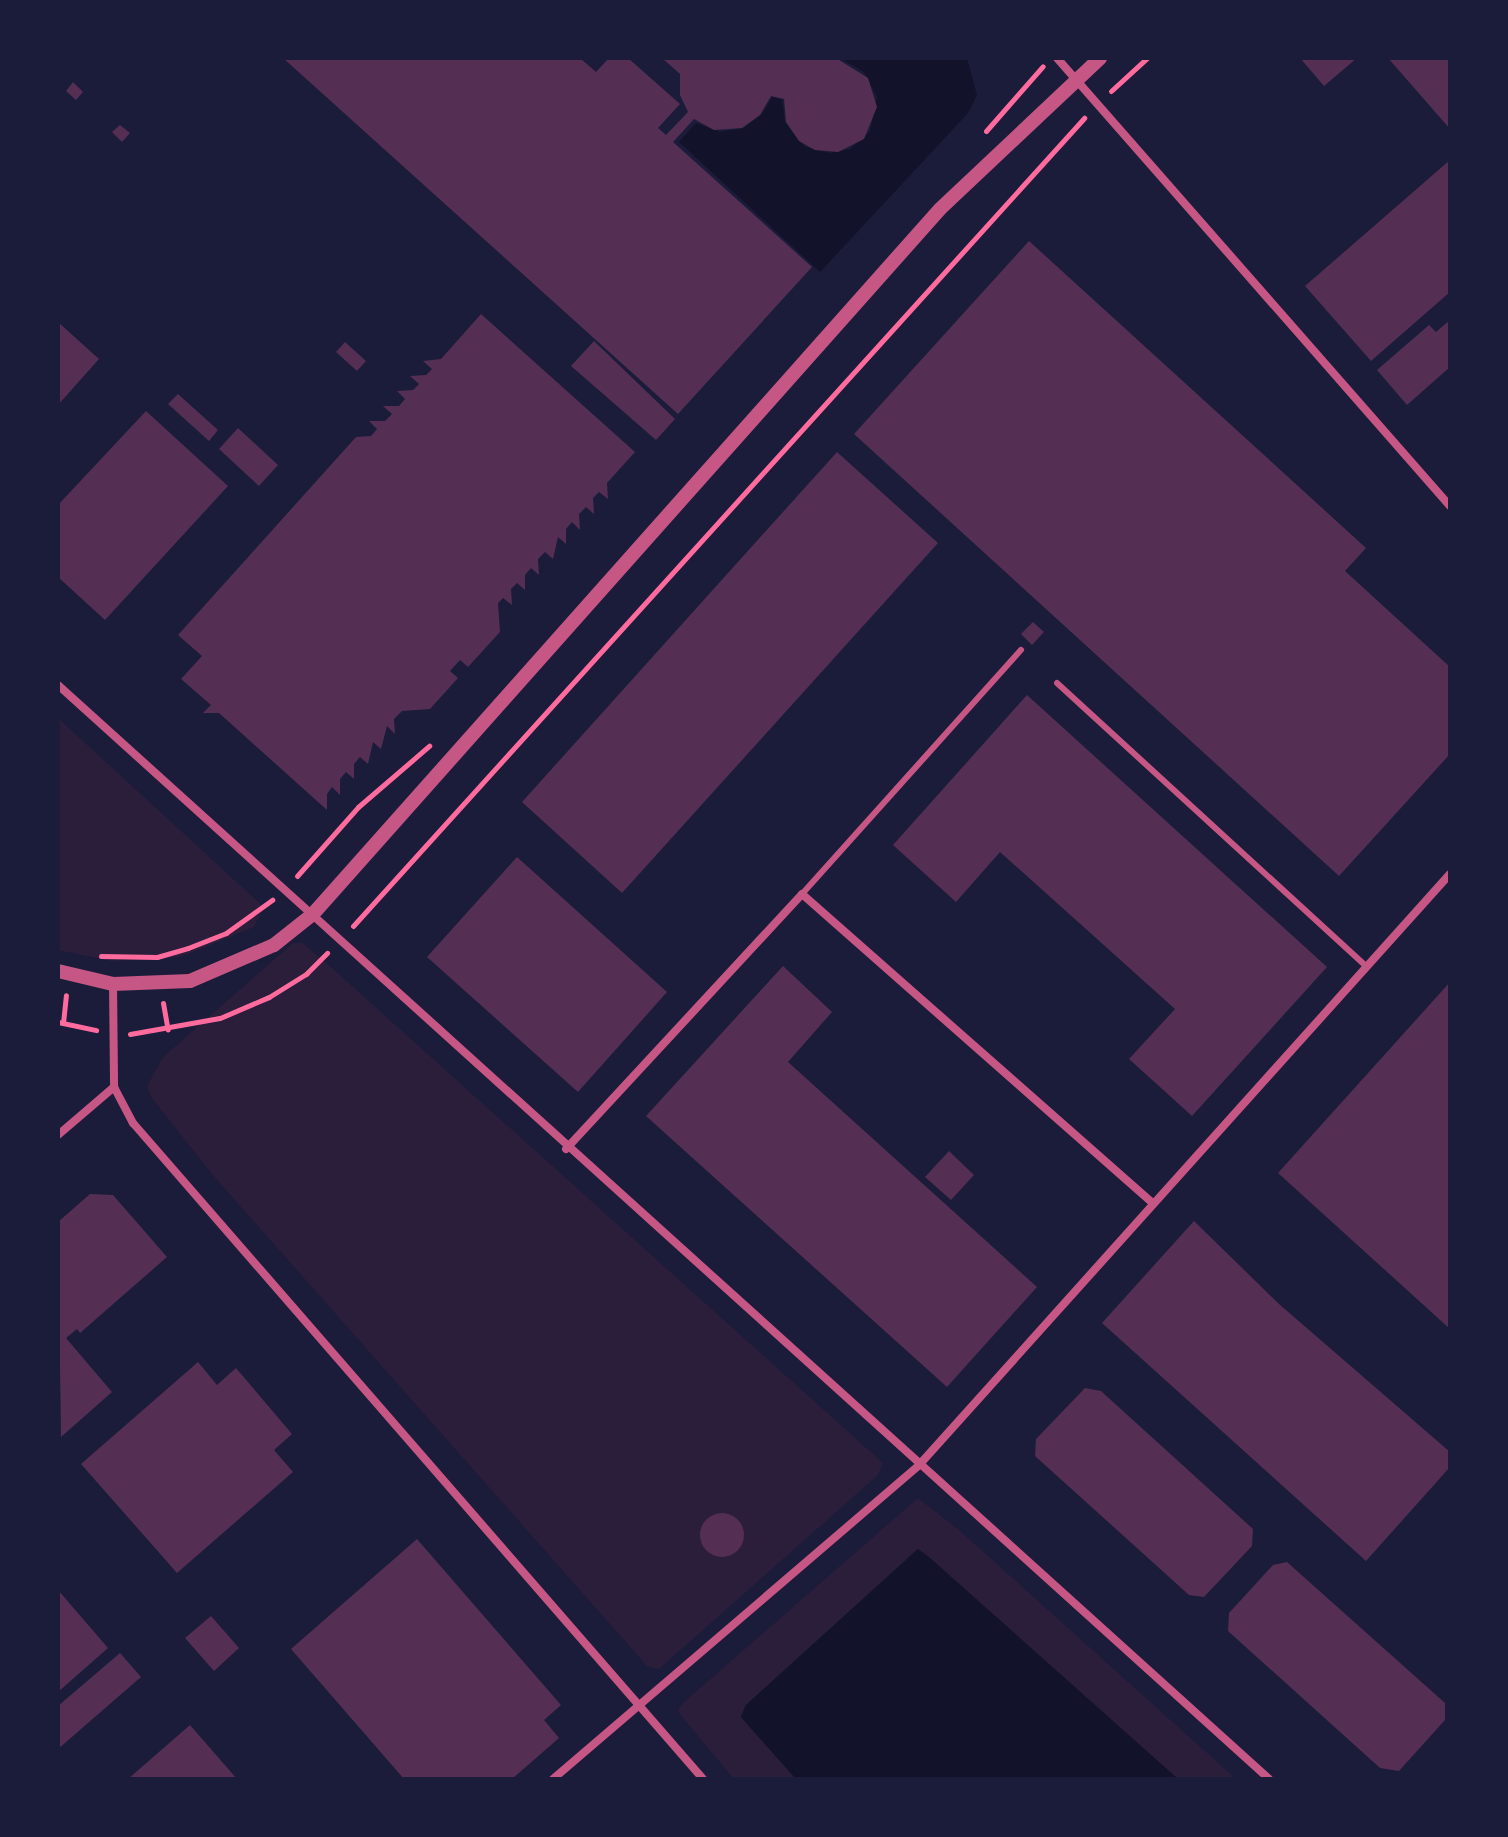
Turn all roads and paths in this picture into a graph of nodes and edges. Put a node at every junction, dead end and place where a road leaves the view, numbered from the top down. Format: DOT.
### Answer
graph roads {
  1 [pos="1057,58"];
  2 [pos="1100,58"];
  3 [pos="1147,58"];
  4 [pos="1075,80"];
  5 [pos="1096,105"];
  6 [pos="1450,506"];
  7 [pos="1021,650"];
  8 [pos="1057,683"];
  9 [pos="58,685"];
  10 [pos="1450,874"];
  11 [pos="285,890"];
  12 [pos="802,894"];
  13 [pos="313,914"];
  14 [pos="341,939"];
  15 [pos="116,958"];
  16 [pos="1366,966"];
  17 [pos="58,971"];
  18 [pos="113,984"];
  19 [pos="58,1022"];
  20 [pos="112,1032"];
  21 [pos="114,1087"];
  22 [pos="58,1135"];
  23 [pos="566,1149"];
  24 [pos="1152,1203"];
  25 [pos="920,1464"];
  26 [pos="639,1705"];
  27 [pos="553,1779"];
  28 [pos="703,1779"];
  29 [pos="1269,1779"];
  1 -- 4 [label="street"];
  2 -- 4 [label="street"];
  3 -- 5 [label="path"];
  4 -- 5 [label="street"];
  4 -- 13 [label="street"];
  5 -- 6 [label="street"];
  5 -- 14 [label="path"];
  7 -- 12 [label="lane"];
  8 -- 16 [label="lane"];
  9 -- 11 [label="street"];
  10 -- 16 [label="street"];
  11 -- 13 [label="street"];
  11 -- 15 [label="path"];
  12 -- 23 [label="street"];
  12 -- 24 [label="street"];
  13 -- 14 [label="street"];
  13 -- 18 [label="street"];
  14 -- 20 [label="path"];
  14 -- 23 [label="street"];
  16 -- 24 [label="street"];
  17 -- 18 [label="street"];
  18 -- 20 [label="street"];
  19 -- 20 [label="path"];
  20 -- 21 [label="street"];
  21 -- 22 [label="street"];
  21 -- 26 [label="street"];
  23 -- 25 [label="street"];
  24 -- 25 [label="street"];
  25 -- 26 [label="street"];
  25 -- 29 [label="street"];
  26 -- 27 [label="street"];
  26 -- 28 [label="street"];
}
